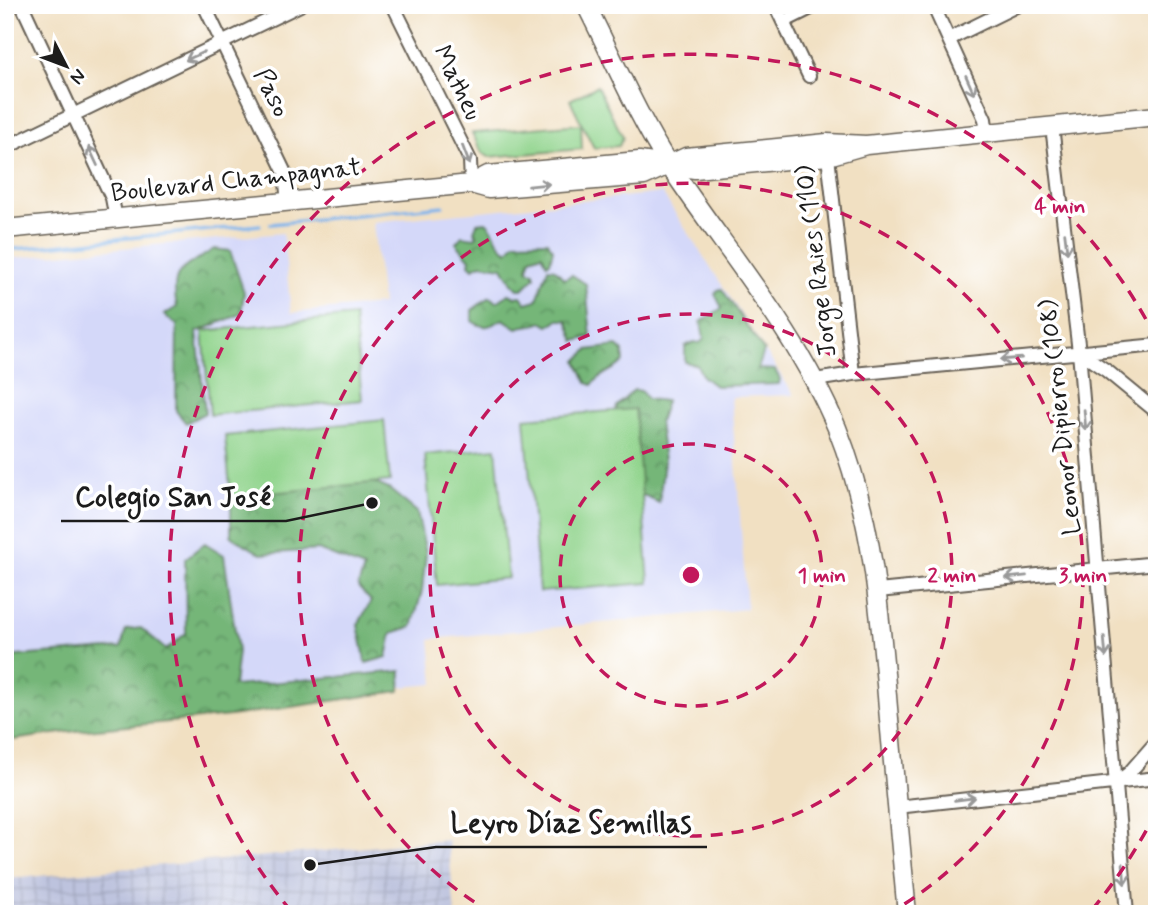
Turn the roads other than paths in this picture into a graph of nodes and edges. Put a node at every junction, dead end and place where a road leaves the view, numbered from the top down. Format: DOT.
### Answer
graph roads {
  1 [pos="22,5"];
  2 [pos="204,5"];
  3 [pos="300,5"];
  4 [pos="393,5"];
  5 [pos="586,5"];
  6 [pos="775,5"];
  7 [pos="817,5"];
  8 [pos="933,5"];
  9 [pos="1018,5"];
  10 [pos="783,22"];
  11 [pos="949,39"];
  12 [pos="222,43"];
  13 [pos="809,76"];
  14 [pos="74,114"];
  15 [pos="1157,116"];
  16 [pos="1052,126"];
  17 [pos="987,134"];
  18 [pos="5,148"];
  19 [pos="827,150"];
  20 [pos="669,165"];
  21 [pos="471,184"];
  22 [pos="288,203"];
  23 [pos="116,219"];
  24 [pos="5,229"];
  25 [pos="1157,345"];
  26 [pos="1079,352"];
  27 [pos="853,374"];
  28 [pos="815,380"];
  29 [pos="1157,412"];
  30 [pos="1157,563"];
  31 [pos="1099,569"];
  32 [pos="878,591"];
  33 [pos="1157,741"];
  34 [pos="1157,778"];
  35 [pos="1117,782"];
  36 [pos="897,807"];
  37 [pos="907,914"];
  38 [pos="1127,914"];
  1 -- 14 [label="street"];
  2 -- 12 [label="street, Paso"];
  3 -- 12 [label="street"];
  4 -- 21 [label="street, Matheu, one-way"];
  5 -- 20 [label="main road"];
  6 -- 10 [label="street"];
  7 -- 10 [label="street"];
  8 -- 11 [label="street"];
  9 -- 11 [label="street"];
  10 -- 13 [label="street"];
  11 -- 17 [label="street, one-way"];
  12 -- 14 [label="street, one-way"];
  12 -- 22 [label="street, Paso"];
  14 -- 18 [label="street"];
  23 -- 14 [label="street, one-way"];
  15 -- 16 [label="main road"];
  16 -- 17 [label="main road"];
  16 -- 26 [label="street, Leonor Dipierro (108), one-way"];
  17 -- 19 [label="main road"];
  19 -- 20 [label="main road"];
  19 -- 27 [label="street, Jorge Raies (110)"];
  20 -- 21 [label="main road, Boulevard Champagnat"];
  20 -- 28 [label="main road"];
  21 -- 22 [label="main road, Boulevard Champagnat"];
  22 -- 23 [label="main road, Boulevard Champagnat"];
  23 -- 24 [label="main road, Boulevard Champagnat"];
  25 -- 26 [label="street"];
  26 -- 27 [label="street, one-way"];
  26 -- 29 [label="street"];
  26 -- 31 [label="street, Leonor Dipierro (108), one-way"];
  27 -- 28 [label="street"];
  28 -- 32 [label="main road"];
  30 -- 31 [label="street"];
  31 -- 32 [label="street, one-way"];
  31 -- 35 [label="street, Leonor Dipierro (108), one-way"];
  32 -- 36 [label="main road"];
  33 -- 35 [label="street"];
  34 -- 35 [label="street"];
  36 -- 35 [label="street, one-way"];
  35 -- 38 [label="street, Leonor Dipierro (108), one-way"];
  36 -- 37 [label="main road"];
}
